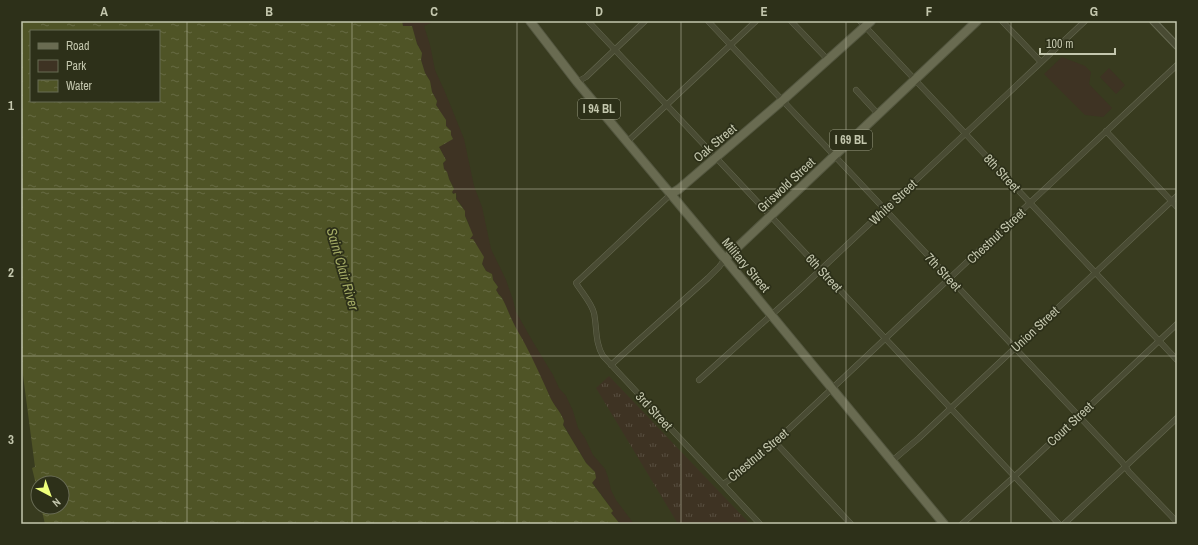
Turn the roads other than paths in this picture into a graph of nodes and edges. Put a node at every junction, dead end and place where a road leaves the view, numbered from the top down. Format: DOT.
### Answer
graph roads {
  1 [pos="530,21"];
  2 [pos="588,21"];
  3 [pos="645,21"];
  4 [pos="708,21"];
  5 [pos="756,21"];
  6 [pos="791,21"];
  7 [pos="977,21"];
  8 [pos="1002,21"];
  9 [pos="1085,21"];
  10 [pos="1153,21"];
  11 [pos="865,23"];
  12 [pos="730,45"];
  13 [pos="1177,46"];
  14 [pos="615,49"];
  15 [pos="828,60"];
  16 [pos="1041,62"];
  17 [pos="1177,65"];
  18 [pos="915,80"];
  19 [pos="577,82"];
  20 [pos="856,90"];
  21 [pos="783,100"];
  22 [pos="666,105"];
  23 [pos="878,114"];
  24 [pos="1106,132"];
  25 [pos="965,134"];
  26 [pos="627,142"];
  27 [pos="835,156"];
  28 [pos="716,158"];
  29 [pos="671,194"];
  30 [pos="1177,196"];
  31 [pos="1171,202"];
  32 [pos="1030,203"];
  33 [pos="1177,208"];
  34 [pos="885,210"];
  35 [pos="770,216"];
  36 [pos="725,259"];
  37 [pos="821,270"];
  38 [pos="1095,273"];
  39 [pos="950,279"];
  40 [pos="576,283"];
  41 [pos="772,315"];
  42 [pos="1177,324"];
  43 [pos="885,339"];
  44 [pos="1159,341"];
  45 [pos="1015,348"];
  46 [pos="1177,360"];
  47 [pos="611,365"];
  48 [pos="699,380"];
  49 [pos="833,389"];
  50 [pos="951,408"];
  51 [pos="1078,416"];
  52 [pos="1177,418"];
  53 [pos="775,442"];
  54 [pos="892,461"];
  55 [pos="1125,467"];
  56 [pos="1015,476"];
  57 [pos="723,484"];
  58 [pos="1177,522"];
  59 [pos="760,524"];
  60 [pos="851,524"];
  61 [pos="944,524"];
  62 [pos="962,524"];
  63 [pos="1059,524"];
  64 [pos="1064,524"];
  1 -- 19 [label="main road, Military Street / I 94 BL"];
  2 -- 14 [label="street, 6th Street"];
  3 -- 14 [label="street"];
  4 -- 12 [label="street, 7th Street"];
  5 -- 12 [label="street"];
  6 -- 15 [label="street"];
  7 -- 18 [label="main road, Griswold Street / I 69 BL"];
  8 -- 16 [label="street"];
  9 -- 16 [label="street, White Street"];
  10 -- 13 [label="street"];
  11 -- 15 [label="main road, Oak Street"];
  11 -- 18 [label="street, 8th Street"];
  12 -- 21 [label="street, 7th Street"];
  12 -- 22 [label="street"];
  14 -- 19 [label="street"];
  14 -- 22 [label="street, 6th Street"];
  15 -- 21 [label="main road, Oak Street"];
  16 -- 25 [label="street, White Street"];
  17 -- 24 [label="street, Chestnut Street"];
  18 -- 23 [label="main road, Griswold Street / I 69 BL"];
  18 -- 25 [label="street, 8th Street"];
  19 -- 26 [label="main road, Military Street / I 94 BL"];
  20 -- 23 [label="street"];
  21 -- 27 [label="street, 7th Street"];
  21 -- 28 [label="main road, Oak Street"];
  22 -- 26 [label="street"];
  22 -- 28 [label="street, 6th Street"];
  23 -- 27 [label="main road, Griswold Street / I 69 BL"];
  24 -- 31 [label="street"];
  24 -- 32 [label="street, Chestnut Street"];
  25 -- 32 [label="street, 8th Street"];
  25 -- 34 [label="street, White Street"];
  26 -- 29 [label="main road, Military Street / I 94 BL"];
  27 -- 34 [label="street, 7th Street"];
  27 -- 35 [label="main road, Griswold Street / I 69 BL"];
  28 -- 29 [label="main road, Oak Street"];
  28 -- 35 [label="street, 6th Street"];
  29 -- 36 [label="main road, Military Street"];
  29 -- 40 [label="street, Oak Street"];
  30 -- 31 [label="street, Union Street"];
  31 -- 33 [label="street"];
  31 -- 38 [label="street, Union Street"];
  32 -- 38 [label="street, 8th Street"];
  32 -- 39 [label="street, Chestnut Street"];
  34 -- 37 [label="street, White Street"];
  34 -- 39 [label="street, 7th Street"];
  35 -- 36 [label="main road, Griswold Street / I 69 BL"];
  35 -- 37 [label="street, 6th Street"];
  36 -- 41 [label="main road, Military Street"];
  36 -- 47 [label="street, Griswold Street"];
  37 -- 41 [label="street, White Street"];
  37 -- 43 [label="street, 6th Street"];
  38 -- 44 [label="street, 8th Street"];
  38 -- 45 [label="street, Union Street"];
  39 -- 43 [label="street, Chestnut Street"];
  39 -- 45 [label="street, 7th Street"];
  40 -- 47 [label="street, 3rd Street"];
  41 -- 48 [label="street, White Street"];
  41 -- 49 [label="main road, Military Street"];
  42 -- 44 [label="street, Court Street"];
  43 -- 49 [label="street, Chestnut Street"];
  43 -- 50 [label="street, 6th Street"];
  44 -- 46 [label="street, 8th Street"];
  44 -- 51 [label="street, Court Street"];
  45 -- 50 [label="street, Union Street"];
  45 -- 51 [label="street, 7th Street"];
  47 -- 57 [label="street, 3rd Street"];
  49 -- 53 [label="street, Chestnut Street"];
  49 -- 54 [label="main road, Military Street"];
  50 -- 54 [label="street, Union Street"];
  50 -- 56 [label="street, 6th Street"];
  51 -- 55 [label="street, 7th Street"];
  51 -- 56 [label="street, Court Street"];
  52 -- 55 [label="street"];
  53 -- 57 [label="street, Chestnut Street"];
  53 -- 60 [label="street"];
  54 -- 61 [label="main road, Military Street"];
  55 -- 58 [label="street, 7th Street"];
  55 -- 64 [label="street"];
  56 -- 62 [label="street, Court Street"];
  56 -- 63 [label="street, 6th Street"];
  57 -- 59 [label="street, 3rd Street"];
}
